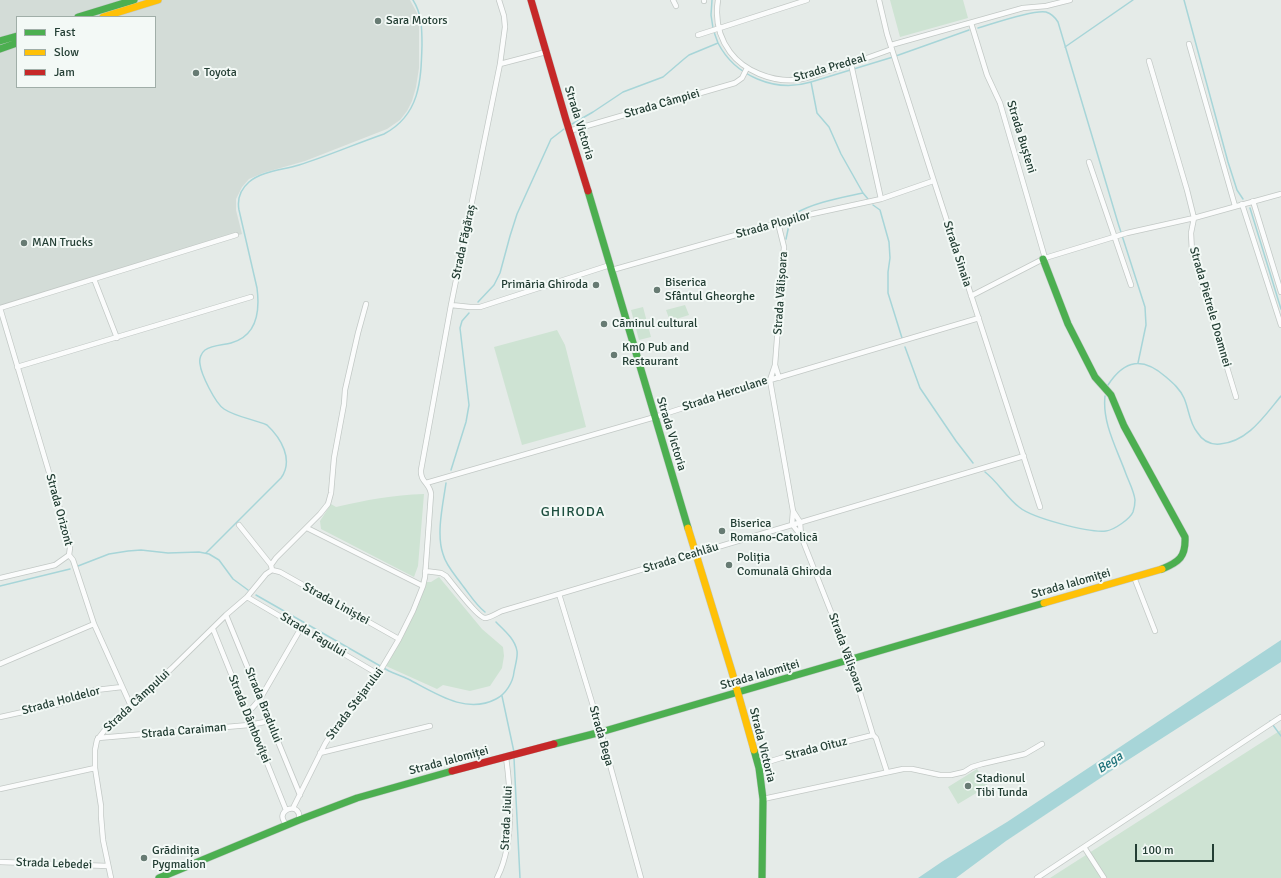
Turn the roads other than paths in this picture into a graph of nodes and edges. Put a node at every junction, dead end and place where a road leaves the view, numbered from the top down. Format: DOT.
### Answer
graph roads {
  1 [pos="134,0"];
  2 [pos="158,0"];
  3 [pos="499,0"];
  4 [pos="531,0"];
  5 [pos="674,0"];
  6 [pos="718,0"];
  7 [pos="807,0"];
  8 [pos="879,0"];
  9 [pos="1070,0"];
  10 [pos="1062,1"];
  11 [pos="676,6"];
  12 [pos="81,16"];
  13 [pos="106,16"];
  14 [pos="971,23"];
  15 [pos="715,30"];
  16 [pos="698,35"];
  17 [pos="16,36"];
  18 [pos="0,41"];
  19 [pos="16,43"];
  20 [pos="1189,44"];
  21 [pos="0,49"];
  22 [pos="892,50"];
  23 [pos="546,52"];
  24 [pos="1149,61"];
  25 [pos="500,64"];
  26 [pos="851,65"];
  27 [pos="746,71"];
  28 [pos="569,131"];
  29 [pos="1089,162"];
  30 [pos="933,181"];
  31 [pos="1281,194"];
  32 [pos="881,199"];
  33 [pos="1254,201"];
  34 [pos="1242,204"];
  35 [pos="1235,206"];
  36 [pos="1194,218"];
  37 [pos="778,223"];
  38 [pos="236,235"];
  39 [pos="1116,236"];
  40 [pos="1044,259"];
  41 [pos="611,267"];
  42 [pos="94,279"];
  43 [pos="1131,285"];
  44 [pos="1281,292"];
  45 [pos="971,296"];
  46 [pos="251,297"];
  47 [pos="366,304"];
  48 [pos="451,305"];
  49 [pos="0,308"];
  50 [pos="979,318"];
  51 [pos="1281,326"];
  52 [pos="117,338"];
  53 [pos="775,365"];
  54 [pos="17,367"];
  55 [pos="778,378"];
  56 [pos="771,380"];
  57 [pos="1100,383"];
  58 [pos="1236,396"];
  59 [pos="655,417"];
  60 [pos="1024,456"];
  61 [pos="426,483"];
  62 [pos="1040,507"];
  63 [pos="793,511"];
  64 [pos="799,522"];
  65 [pos="793,524"];
  66 [pos="239,525"];
  67 [pos="308,528"];
  68 [pos="801,536"];
  69 [pos="696,554"];
  70 [pos="69,555"];
  71 [pos="272,568"];
  72 [pos="426,571"];
  73 [pos="1134,577"];
  74 [pos="0,578"];
  75 [pos="423,586"];
  76 [pos="559,594"];
  77 [pos="247,597"];
  78 [pos="226,615"];
  79 [pos="94,624"];
  80 [pos="213,628"];
  81 [pos="301,628"];
  82 [pos="1155,631"];
  83 [pos="399,639"];
  84 [pos="850,660"];
  85 [pos="0,664"];
  86 [pos="379,672"];
  87 [pos="122,687"];
  88 [pos="738,693"];
  89 [pos="260,699"];
  90 [pos="131,706"];
  91 [pos="247,714"];
  92 [pos="0,717"];
  93 [pos="1281,717"];
  94 [pos="270,721"];
  95 [pos="252,725"];
  96 [pos="430,726"];
  97 [pos="601,732"];
  98 [pos="873,735"];
  99 [pos="98,738"];
  100 [pos="1042,744"];
  101 [pos="320,753"];
  102 [pos="511,756"];
  103 [pos="758,765"];
  104 [pos="95,768"];
  105 [pos="887,772"];
  106 [pos="0,789"];
  107 [pos="300,795"];
  108 [pos="763,799"];
  109 [pos="293,808"];
  110 [pos="286,810"];
  111 [pos="299,820"];
  112 [pos="288,824"];
  113 [pos="1084,847"];
  114 [pos="0,862"];
  115 [pos="108,866"];
  116 [pos="111,878"];
  117 [pos="159,878"];
  118 [pos="497,878"];
  119 [pos="641,878"];
  120 [pos="762,878"];
  121 [pos="1038,878"];
  122 [pos="1104,878"];
  1 -- 12 [label="street"];
  2 -- 13 [label="street"];
  3 -- 25 [label="street, Strada Făgăraș"];
  4 -- 23 [label="street, Strada Victoria"];
  5 -- 11 [label="street"];
  6 -- 15 [label="street, Strada Predeal"];
  7 -- 15 [label="street"];
  8 -- 22 [label="street, Strada Sinaia"];
  9 -- 10 [label="street, Strada Predeal"];
  10 -- 14 [label="street, Strada Predeal"];
  14 -- 22 [label="street, Strada Predeal"];
  14 -- 40 [label="street, Strada Bușteni"];
  15 -- 16 [label="street"];
  15 -- 27 [label="street, Strada Predeal"];
  17 -- 18 [label="street"];
  19 -- 21 [label="street"];
  20 -- 35 [label="street"];
  22 -- 26 [label="street, Strada Predeal"];
  22 -- 30 [label="street, Strada Sinaia"];
  23 -- 25 [label="street"];
  23 -- 28 [label="street, Strada Victoria"];
  24 -- 36 [label="street"];
  25 -- 48 [label="street, Strada Făgăraș"];
  26 -- 27 [label="street, Strada Predeal"];
  26 -- 32 [label="street"];
  27 -- 28 [label="street, Strada Câmpiei"];
  28 -- 41 [label="street, Strada Victoria"];
  29 -- 39 [label="street"];
  30 -- 32 [label="street, Strada Plopilor"];
  30 -- 45 [label="street, Strada Sinaia"];
  31 -- 33 [label="street"];
  32 -- 37 [label="street, Strada Plopilor"];
  33 -- 34 [label="street"];
  33 -- 44 [label="street"];
  34 -- 35 [label="street"];
  34 -- 51 [label="street"];
  35 -- 36 [label="street"];
  36 -- 39 [label="street"];
  36 -- 58 [label="street, Strada Pietrele Doamnei"];
  37 -- 41 [label="street, Strada Plopilor"];
  37 -- 53 [label="street, Strada Vălișoara"];
  38 -- 42 [label="street"];
  39 -- 40 [label="street"];
  39 -- 43 [label="street"];
  40 -- 45 [label="street"];
  40 -- 57 [label="street, Strada Bușteni"];
  41 -- 48 [label="street, Strada Plopilor"];
  41 -- 59 [label="street, Strada Victoria"];
  42 -- 49 [label="street"];
  42 -- 52 [label="street"];
  45 -- 50 [label="street, Strada Sinaia"];
  46 -- 52 [label="street"];
  47 -- 67 [label="street, Strada Câmpului"];
  48 -- 61 [label="street, Strada Făgăraș"];
  49 -- 54 [label="street, Strada Orizont"];
  50 -- 55 [label="street, Strada Herculane"];
  50 -- 60 [label="street, Strada Sinaia"];
  52 -- 54 [label="street"];
  53 -- 55 [label="street, Strada Vălișoara"];
  53 -- 56 [label="street, Strada Vălișoara"];
  54 -- 70 [label="street, Strada Orizont"];
  55 -- 56 [label="street, Strada Herculane"];
  56 -- 59 [label="street, Strada Herculane"];
  56 -- 63 [label="street, Strada Vălișoara"];
  57 -- 73 [label="street, Strada Ialomiței"];
  59 -- 61 [label="street, Strada Herculane"];
  59 -- 69 [label="street, Strada Victoria"];
  60 -- 62 [label="street, Strada Sinaia"];
  60 -- 64 [label="street, Strada Ceahlău"];
  61 -- 72 [label="street, Strada Stejarului"];
  63 -- 64 [label="street, Strada Vălișoara"];
  63 -- 65 [label="street, Strada Vălișoara"];
  64 -- 65 [label="street, Strada Ceahlău"];
  64 -- 68 [label="street, Strada Vălișoara"];
  65 -- 68 [label="street, Strada Vălișoara"];
  65 -- 69 [label="street, Strada Ceahlău"];
  66 -- 71 [label="street"];
  67 -- 71 [label="street, Strada Câmpului"];
  67 -- 75 [label="street"];
  68 -- 84 [label="street, Strada Vălișoara"];
  69 -- 76 [label="street, Strada Ceahlău"];
  69 -- 88 [label="street, Strada Victoria"];
  70 -- 74 [label="street"];
  70 -- 79 [label="street, Strada Orizont"];
  71 -- 77 [label="street, Strada Câmpului"];
  71 -- 83 [label="street, Strada Liniștei"];
  72 -- 75 [label="street, Strada Stejarului"];
  72 -- 76 [label="street, Strada Ceahlău"];
  73 -- 82 [label="street"];
  73 -- 84 [label="street, Strada Ialomiței"];
  75 -- 83 [label="street, Strada Stejarului"];
  76 -- 97 [label="street, Strada Bega"];
  77 -- 78 [label="street, Strada Câmpului"];
  77 -- 81 [label="street, Strada Fagului"];
  78 -- 80 [label="street, Strada Câmpului"];
  78 -- 89 [label="street, Strada Bradului"];
  79 -- 85 [label="street"];
  79 -- 87 [label="street, Strada Orizont"];
  80 -- 90 [label="street, Strada Câmpului"];
  80 -- 91 [label="street, Strada Dâmboviței"];
  81 -- 86 [label="street, Strada Fagului"];
  81 -- 89 [label="street"];
  83 -- 86 [label="street, Strada Stejarului"];
  84 -- 88 [label="street, Strada Ialomiței"];
  84 -- 98 [label="street, Strada Vălișoara"];
  86 -- 101 [label="street, Strada Stejarului"];
  87 -- 90 [label="street, Strada Orizont"];
  87 -- 92 [label="street, Strada Holdelor"];
  88 -- 97 [label="street, Strada Ialomiței"];
  88 -- 103 [label="street, Strada Victoria"];
  89 -- 91 [label="street"];
  89 -- 94 [label="street, Strada Bradului"];
  90 -- 99 [label="street, Strada Câmpului"];
  91 -- 95 [label="street, Strada Dâmboviței"];
  93 -- 113 [label="street"];
  94 -- 95 [label="street, Strada Caraiman"];
  94 -- 107 [label="street, Strada Bradului"];
  95 -- 99 [label="street, Strada Caraiman"];
  95 -- 110 [label="street, Strada Dâmboviței"];
  96 -- 101 [label="street"];
  97 -- 102 [label="street, Strada Ialomiței"];
  97 -- 119 [label="street, Strada Bega"];
  98 -- 103 [label="street, Strada Oituz"];
  98 -- 105 [label="street, Strada Vălișoara"];
  99 -- 104 [label="street, Strada Câmpului"];
  100 -- 105 [label="street"];
  101 -- 107 [label="street, Strada Stejarului"];
  102 -- 111 [label="street, Strada Ialomiței"];
  102 -- 118 [label="street, Strada Jiului"];
  103 -- 108 [label="street, Strada Victoria"];
  104 -- 106 [label="street"];
  104 -- 115 [label="street, Strada Câmpului"];
  105 -- 108 [label="street"];
  107 -- 109 [label="street, Strada Stejarului"];
  108 -- 120 [label="street, Strada Victoria"];
  109 -- 110 [label="street"];
  109 -- 111 [label="street"];
  110 -- 112 [label="street"];
  111 -- 112 [label="street, Strada Ialomiței"];
  112 -- 117 [label="street, Strada Ialomiței"];
  113 -- 121 [label="street"];
  113 -- 122 [label="street"];
  114 -- 115 [label="street, Strada Lebedei"];
  115 -- 116 [label="street, Strada Câmpului"];
}
